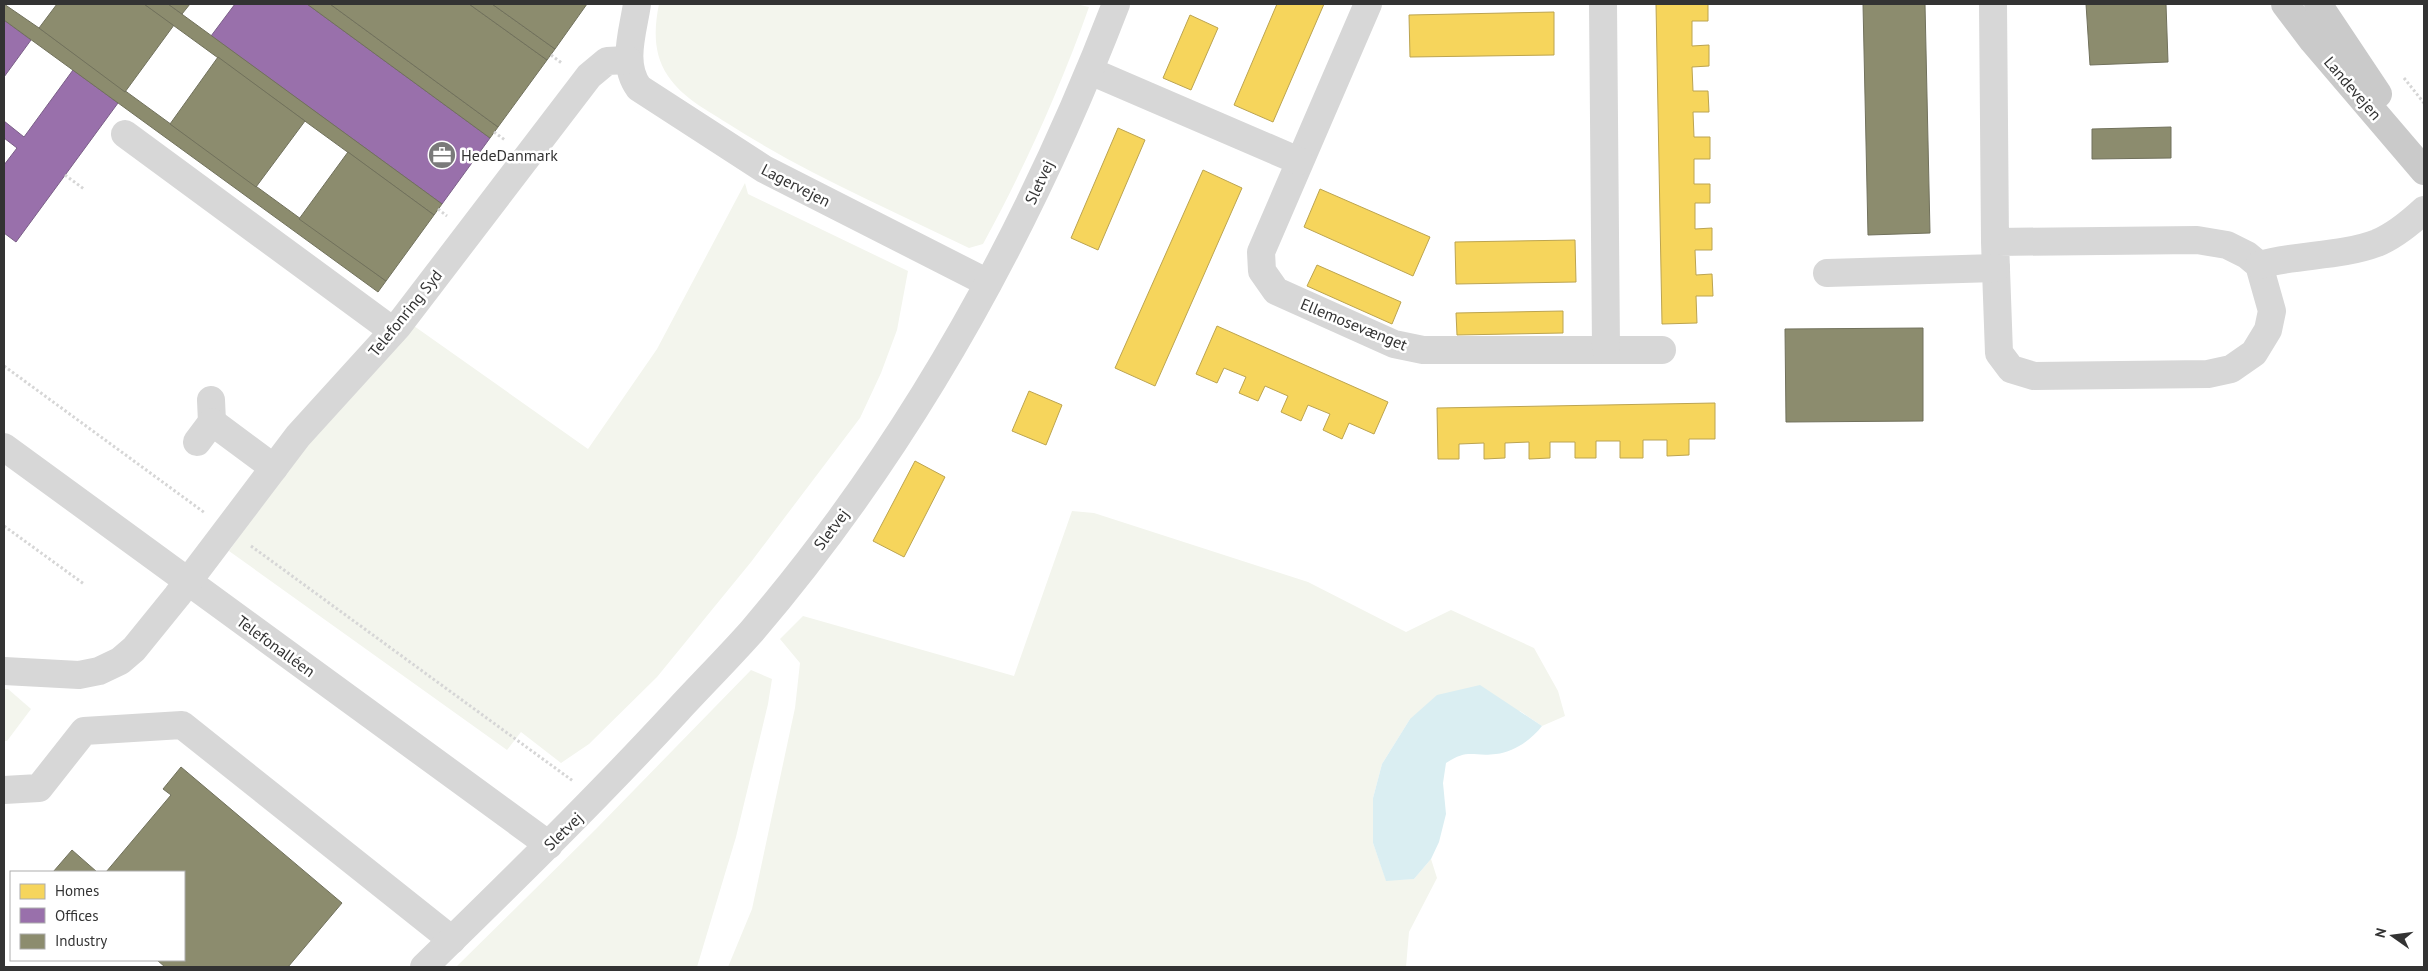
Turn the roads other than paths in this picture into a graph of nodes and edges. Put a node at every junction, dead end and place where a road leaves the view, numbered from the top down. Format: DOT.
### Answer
graph roads {
  1 [pos="638,4"];
  2 [pos="1116,4"];
  3 [pos="1368,4"];
  4 [pos="1603,4"];
  5 [pos="1993,4"];
  6 [pos="2285,4"];
  7 [pos="2318,4"];
  8 [pos="628,60"];
  9 [pos="1090,71"];
  10 [pos="125,134"];
  11 [pos="1299,161"];
  12 [pos="2424,164"];
  13 [pos="2424,171"];
  14 [pos="2424,210"];
  15 [pos="1995,255"];
  16 [pos="2259,265"];
  17 [pos="1827,273"];
  18 [pos="988,283"];
  19 [pos="393,331"];
  20 [pos="1606,349"];
  21 [pos="1662,350"];
  22 [pos="207,421"];
  23 [pos="4,447"];
  24 [pos="274,468"];
  25 [pos="188,581"];
  26 [pos="4,671"];
  27 [pos="4,790"];
  28 [pos="549,845"];
  29 [pos="452,940"];
  30 [pos="424,967"];
  1 -- 8 [label="street"];
  2 -- 9 [label="street, Sletvej"];
  3 -- 11 [label="street, Ellemosevænget"];
  4 -- 20 [label="street"];
  5 -- 15 [label="street"];
  6 -- 13 [label="main road, Landevejen"];
  7 -- 12 [label="main road, Landevejen"];
  8 -- 18 [label="street, Lagervejen"];
  8 -- 19 [label="street, Telefonring Syd"];
  9 -- 11 [label="street"];
  9 -- 18 [label="street, Sletvej"];
  10 -- 19 [label="street"];
  11 -- 20 [label="street, Ellemosevænget"];
  14 -- 16 [label="street"];
  15 -- 16 [label="street"];
  15 -- 16 [label="street"];
  15 -- 17 [label="street"];
  18 -- 28 [label="street, Sletvej"];
  19 -- 24 [label="street, Telefonring Syd"];
  20 -- 21 [label="street, Ellemosevænget"];
  22 -- 24 [label="street"];
  23 -- 25 [label="street, Telefonalléen"];
  24 -- 25 [label="street, Telefonring Syd"];
  25 -- 26 [label="street, Telefonring Syd"];
  25 -- 28 [label="street, Telefonalléen"];
  27 -- 29 [label="street"];
  28 -- 29 [label="street, Sletvej"];
  29 -- 30 [label="street, Sletvej"];
}
